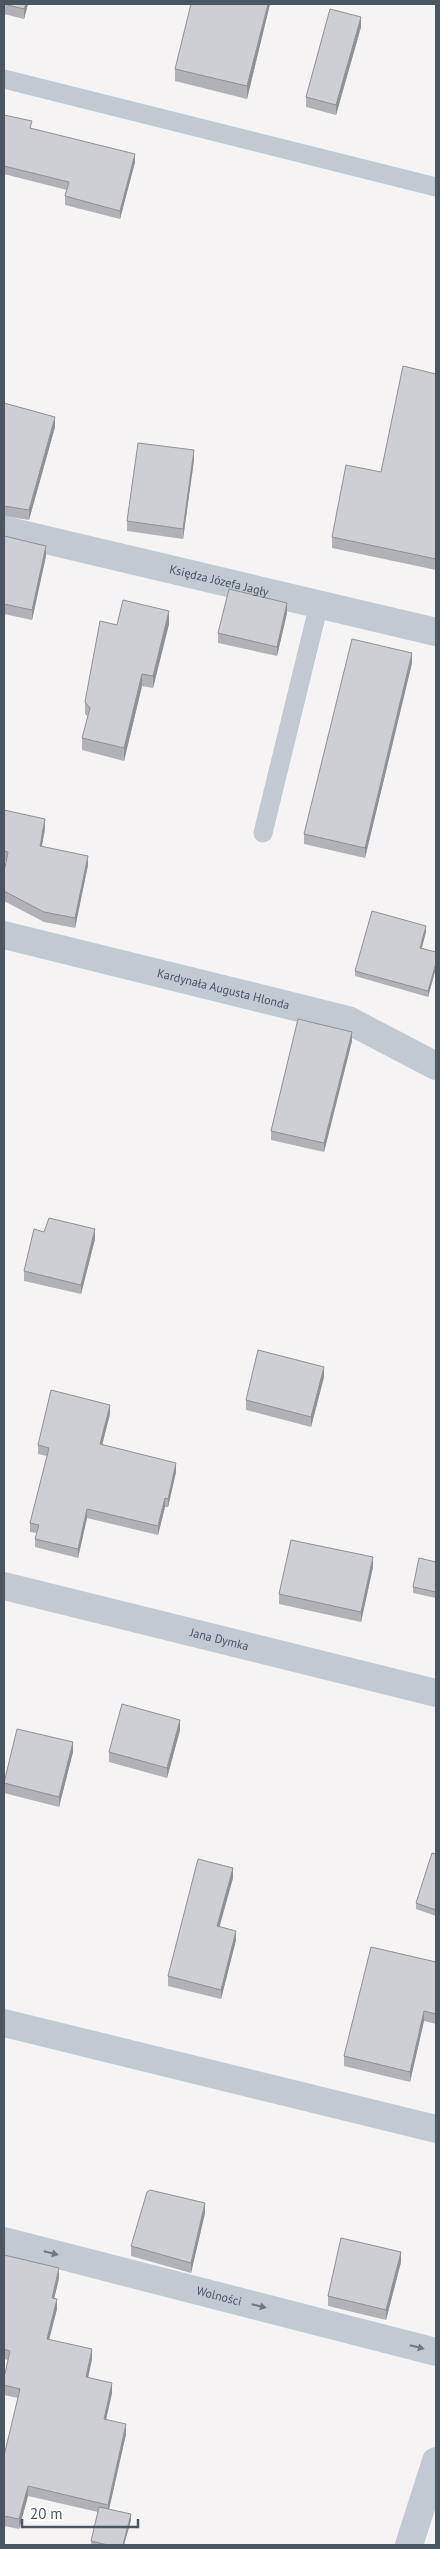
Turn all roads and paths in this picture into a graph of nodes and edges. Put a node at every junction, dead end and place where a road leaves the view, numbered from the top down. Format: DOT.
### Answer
graph roads {
  1 [pos="4,79"];
  2 [pos="436,187"];
  3 [pos="4,530"];
  4 [pos="319,604"];
  5 [pos="436,632"];
  6 [pos="263,833"];
  7 [pos="4,935"];
  8 [pos="436,1066"];
  9 [pos="4,1586"];
  10 [pos="436,1693"];
  11 [pos="4,2023"];
  12 [pos="436,2129"];
  13 [pos="4,2240"];
  14 [pos="436,2352"];
  15 [pos="436,2461"];
  16 [pos="409,2545"];
  1 -- 2 [label="lane"];
  3 -- 4 [label="street, Księdza Józefa Jagły"];
  4 -- 5 [label="street, Księdza Józefa Jagły"];
  4 -- 6 [label="lane"];
  7 -- 8 [label="street, Kardynała Augusta Hlonda"];
  9 -- 10 [label="street, Jana Dymka"];
  11 -- 12 [label="street"];
  13 -- 14 [label="street, Wolności, one-way"];
  15 -- 16 [label="street"];
}
